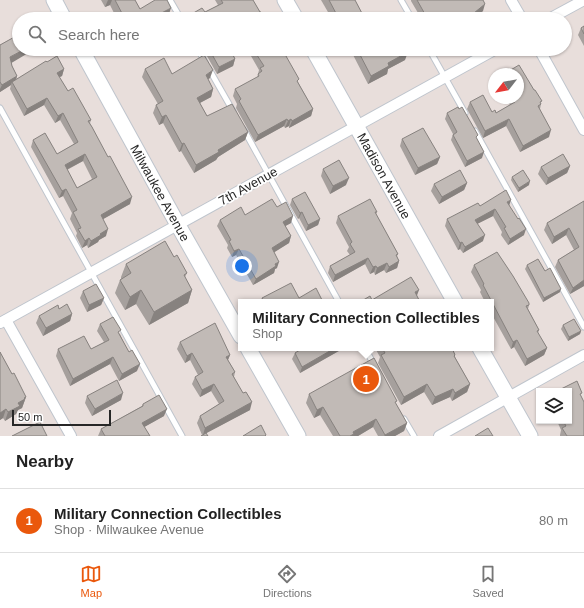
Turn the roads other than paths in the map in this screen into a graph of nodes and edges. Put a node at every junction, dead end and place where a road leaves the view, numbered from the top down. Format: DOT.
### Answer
graph roads {
  1 [pos="54,0"];
  2 [pos="170,0"];
  3 [pos="285,0"];
  4 [pos="401,0"];
  5 [pos="511,0"];
  6 [pos="584,0"];
  7 [pos="60,12"];
  8 [pos="177,12"];
  9 [pos="292,12"];
  10 [pos="408,12"];
  11 [pos="518,12"];
  12 [pos="562,12"];
  13 [pos="85,56"];
  14 [pos="202,56"];
  15 [pos="316,56"];
  16 [pos="433,56"];
  17 [pos="484,56"];
  18 [pos="542,56"];
  19 [pos="445,78"];
  20 [pos="0,108"];
  21 [pos="467,118"];
  22 [pos="237,119"];
  23 [pos="471,125"];
  24 [pos="241,126"];
  25 [pos="356,126"];
  26 [pos="584,130"];
  27 [pos="269,174"];
  28 [pos="178,225"];
  29 [pos="92,272"];
  30 [pos="337,299"];
  31 [pos="453,299"];
  32 [pos="3,321"];
  33 [pos="584,327"];
  34 [pos="238,331"];
  35 [pos="250,351"];
  36 [pos="367,351"];
  37 [pos="482,351"];
  38 [pos="584,355"];
  39 [pos="378,372"];
  40 [pos="508,397"];
  41 [pos="402,414"];
  42 [pos="71,436"];
  43 [pos="182,436"];
  44 [pos="298,436"];
  45 [pos="414,436"];
  46 [pos="438,436"];
  47 [pos="530,436"];
  1 -- 7 [label="street"];
  2 -- 8 [label="lane"];
  3 -- 9 [label="street"];
  4 -- 10 [label="lane"];
  5 -- 11 [label="street"];
  6 -- 12 [label="street"];
  13 -- 28 [label="street, Milwaukee Avenue"];
  14 -- 22 [label="lane"];
  15 -- 25 [label="street, Madison Avenue"];
  16 -- 19 [label="lane"];
  17 -- 19 [label="street, 7th Avenue"];
  18 -- 26 [label="street"];
  19 -- 21 [label="lane"];
  19 -- 25 [label="street, 7th Avenue"];
  20 -- 29 [label="lane"];
  23 -- 33 [label="lane"];
  24 -- 27 [label="lane"];
  25 -- 27 [label="street, 7th Avenue"];
  25 -- 31 [label="street, Madison Avenue"];
  27 -- 28 [label="street, 7th Avenue"];
  27 -- 30 [label="lane"];
  28 -- 29 [label="street, 7th Avenue"];
  28 -- 34 [label="street, Milwaukee Avenue"];
  29 -- 32 [label="street, 7th Avenue"];
  29 -- 43 [label="lane"];
  32 -- 42 [label="street"];
  35 -- 44 [label="street"];
  36 -- 39 [label="lane"];
  37 -- 40 [label="street"];
  38 -- 40 [label="street"];
  40 -- 46 [label="street"];
  40 -- 47 [label="street"];
  41 -- 45 [label="lane"];
}
